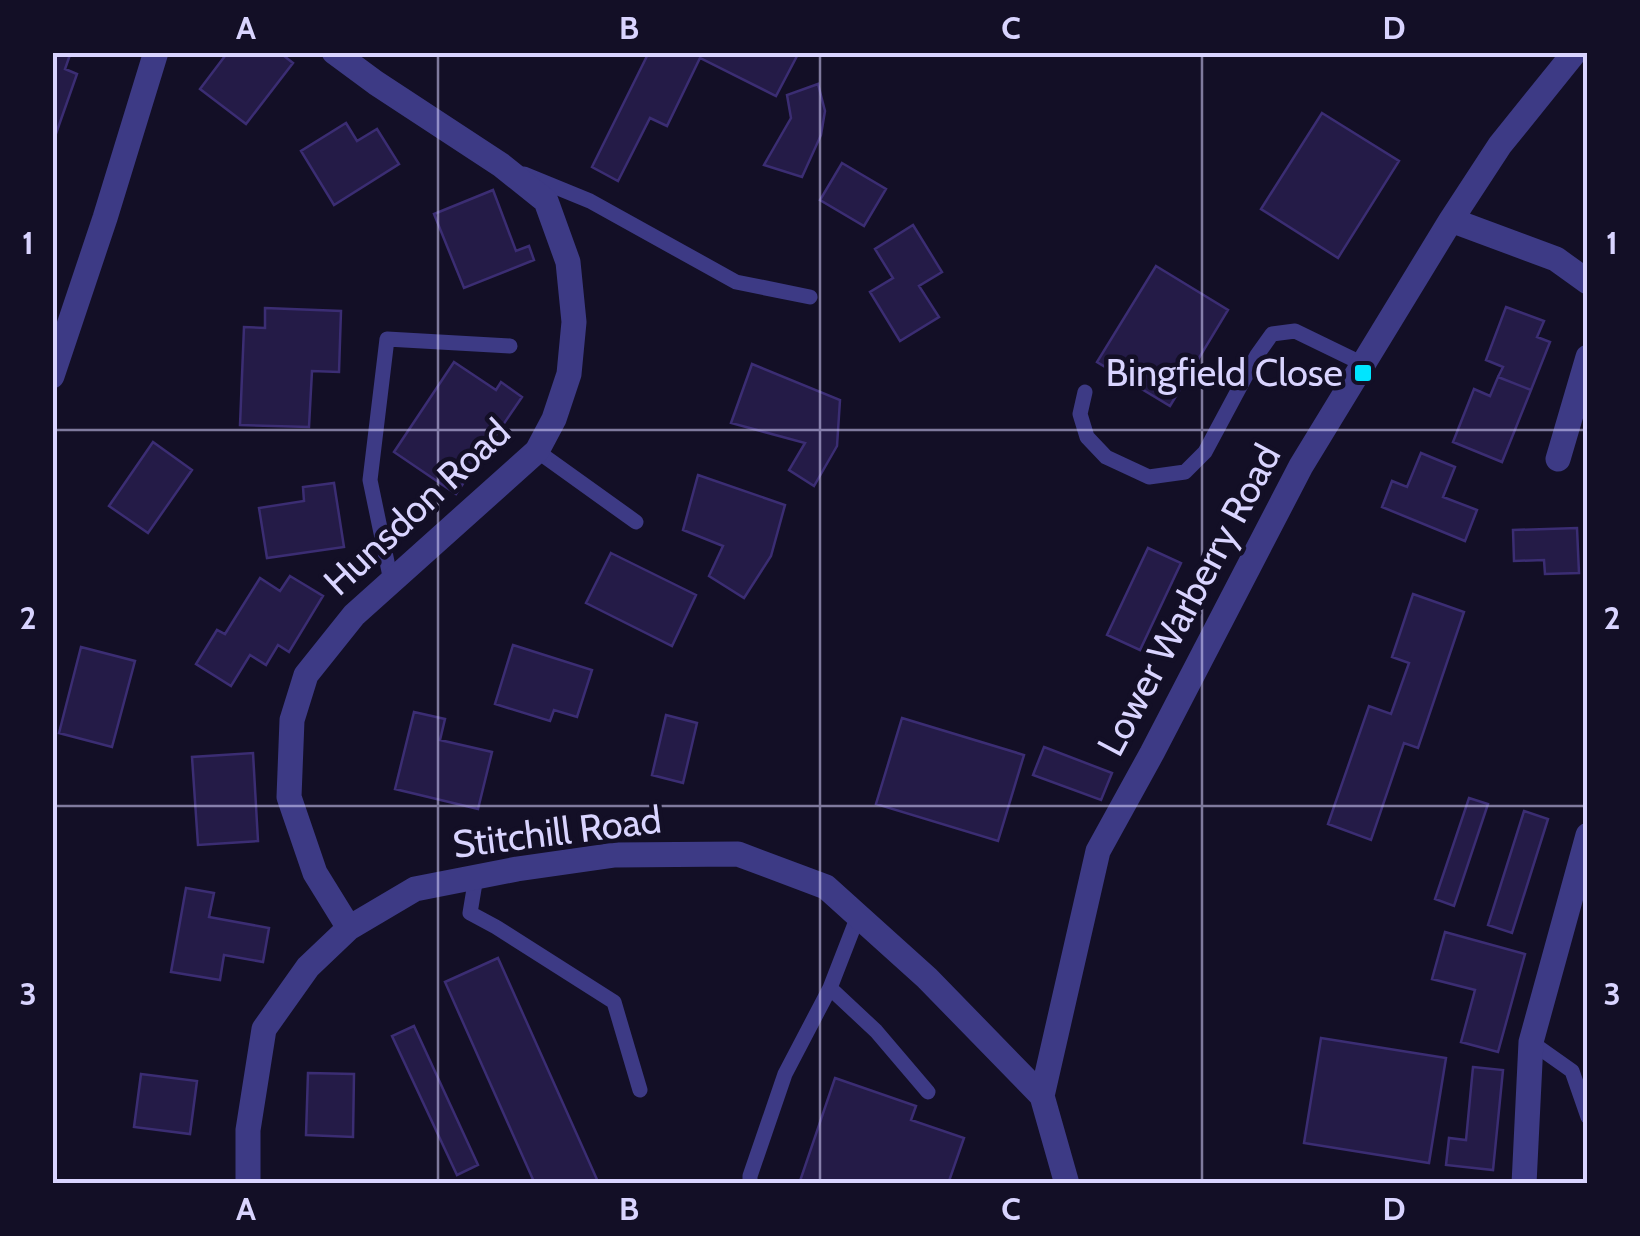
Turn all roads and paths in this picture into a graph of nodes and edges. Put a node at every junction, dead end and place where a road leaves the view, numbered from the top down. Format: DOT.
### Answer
graph roads {
  1 [pos="156,52"];
  2 [pos="334,52"];
  3 [pos="1575,52"];
  4 [pos="502,166"];
  5 [pos="1452,220"];
  6 [pos="1588,282"];
  7 [pos="810,296"];
  8 [pos="510,346"];
  9 [pos="1588,358"];
  10 [pos="1363,364"];
  11 [pos="52,376"];
  12 [pos="1085,392"];
  13 [pos="537,451"];
  14 [pos="1558,459"];
  15 [pos="636,522"];
  16 [pos="391,581"];
  17 [pos="1588,835"];
  18 [pos="476,877"];
  19 [pos="858,916"];
  20 [pos="349,928"];
  21 [pos="830,988"];
  22 [pos="1530,1042"];
  23 [pos="640,1090"];
  24 [pos="928,1092"];
  25 [pos="1042,1096"];
  26 [pos="1588,1118"];
  27 [pos="248,1184"];
  28 [pos="750,1184"];
  29 [pos="1067,1184"];
  30 [pos="1524,1184"];
  1 -- 11 [label="street"];
  2 -- 4 [label="street, Hunsdon Road"];
  3 -- 5 [label="street, Lower Warberry Road"];
  4 -- 7 [label="lane"];
  4 -- 13 [label="street, Hunsdon Road"];
  5 -- 6 [label="street"];
  5 -- 10 [label="street, Lower Warberry Road"];
  8 -- 16 [label="lane"];
  9 -- 14 [label="street"];
  10 -- 12 [label="lane"];
  10 -- 25 [label="street, Lower Warberry Road"];
  13 -- 15 [label="lane"];
  13 -- 16 [label="street, Hunsdon Road"];
  16 -- 20 [label="street, Hunsdon Road"];
  17 -- 22 [label="street"];
  18 -- 19 [label="street, Stitchill Road"];
  18 -- 20 [label="street, Stitchill Road"];
  18 -- 23 [label="lane"];
  19 -- 21 [label="lane"];
  19 -- 25 [label="street, Stitchill Road"];
  20 -- 27 [label="street, Stitchill Road"];
  21 -- 24 [label="lane"];
  21 -- 28 [label="lane"];
  22 -- 26 [label="lane"];
  22 -- 30 [label="street"];
  25 -- 29 [label="street, Lower Warberry Road"];
}
